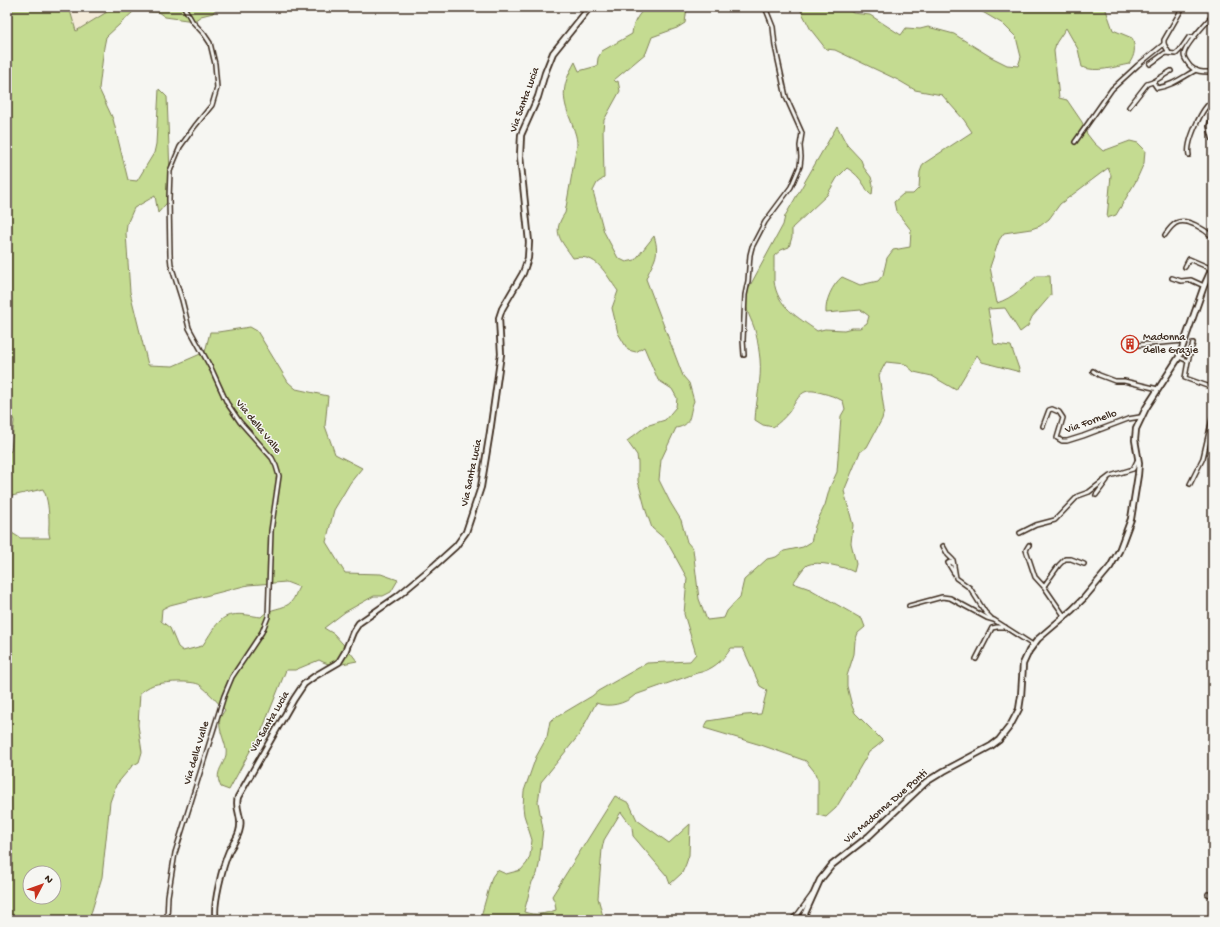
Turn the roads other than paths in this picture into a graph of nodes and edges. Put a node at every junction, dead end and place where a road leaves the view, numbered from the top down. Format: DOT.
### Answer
graph roads {
  1 [pos="184,7"];
  2 [pos="590,7"];
  3 [pos="765,7"];
  4 [pos="1183,7"];
  5 [pos="1213,15"];
  6 [pos="1194,37"];
  7 [pos="1164,44"];
  8 [pos="1169,53"];
  9 [pos="1150,64"];
  10 [pos="1196,70"];
  11 [pos="1170,71"];
  12 [pos="1213,72"];
  13 [pos="1153,82"];
  14 [pos="1213,101"];
  15 [pos="1129,107"];
  16 [pos="1213,116"];
  17 [pos="1213,138"];
  18 [pos="1075,142"];
  19 [pos="1189,155"];
  20 [pos="1165,235"];
  21 [pos="1213,237"];
  22 [pos="1185,267"];
  23 [pos="1213,267"];
  24 [pos="1172,278"];
  25 [pos="1204,286"];
  26 [pos="1185,341"];
  27 [pos="1193,343"];
  28 [pos="1138,345"];
  29 [pos="744,355"];
  30 [pos="1179,357"];
  31 [pos="1188,361"];
  32 [pos="1094,371"];
  33 [pos="1213,388"];
  34 [pos="1158,389"];
  35 [pos="1213,415"];
  36 [pos="1140,417"];
  37 [pos="1043,426"];
  38 [pos="1138,458"];
  39 [pos="1110,476"];
  40 [pos="1190,484"];
  41 [pos="1096,495"];
  42 [pos="1020,533"];
  43 [pos="1029,545"];
  44 [pos="943,546"];
  45 [pos="1084,564"];
  46 [pos="1044,586"];
  47 [pos="909,606"];
  48 [pos="1065,617"];
  49 [pos="994,620"];
  50 [pos="1006,627"];
  51 [pos="1033,645"];
  52 [pos="976,659"];
  53 [pos="813,893"];
  54 [pos="1208,894"];
  55 [pos="1213,896"];
  56 [pos="167,920"];
  57 [pos="216,920"];
  58 [pos="791,920"];
  59 [pos="802,920"];
  1 -- 56 [label="street, Via della Valle"];
  2 -- 57 [label="street, Via Santa Lucia"];
  3 -- 29 [label="street"];
  4 -- 7 [label="street"];
  5 -- 6 [label="street"];
  6 -- 8 [label="street"];
  6 -- 10 [label="street"];
  7 -- 8 [label="street"];
  7 -- 18 [label="street"];
  8 -- 9 [label="street"];
  10 -- 12 [label="street"];
  10 -- 13 [label="street"];
  11 -- 13 [label="street"];
  13 -- 15 [label="street"];
  14 -- 19 [label="street"];
  16 -- 17 [label="street"];
  20 -- 21 [label="street"];
  22 -- 23 [label="street"];
  23 -- 25 [label="street, Via Madonna Due Ponti"];
  24 -- 25 [label="street"];
  25 -- 26 [label="street, Via Madonna Due Ponti"];
  26 -- 28 [label="street"];
  26 -- 30 [label="street, Via Madonna Due Ponti"];
  27 -- 31 [label="street"];
  30 -- 31 [label="street"];
  30 -- 34 [label="street, Via Madonna Due Ponti"];
  31 -- 33 [label="street"];
  32 -- 34 [label="street"];
  34 -- 36 [label="street, Via Madonna Due Ponti"];
  35 -- 40 [label="street"];
  36 -- 37 [label="street, Via Fornello"];
  36 -- 38 [label="street, Via Madonna Due Ponti"];
  38 -- 39 [label="street"];
  38 -- 48 [label="street, Via Madonna Due Ponti"];
  39 -- 41 [label="street"];
  39 -- 42 [label="street"];
  43 -- 46 [label="street"];
  44 -- 49 [label="street"];
  45 -- 46 [label="street"];
  46 -- 48 [label="street"];
  47 -- 49 [label="street"];
  48 -- 51 [label="street, Via Madonna Due Ponti"];
  49 -- 50 [label="street"];
  50 -- 51 [label="street"];
  50 -- 52 [label="street"];
  51 -- 53 [label="street, Via Madonna Due Ponti"];
  53 -- 58 [label="street"];
  53 -- 59 [label="street, Via Madonna Due Ponti"];
  54 -- 55 [label="street"];
}
